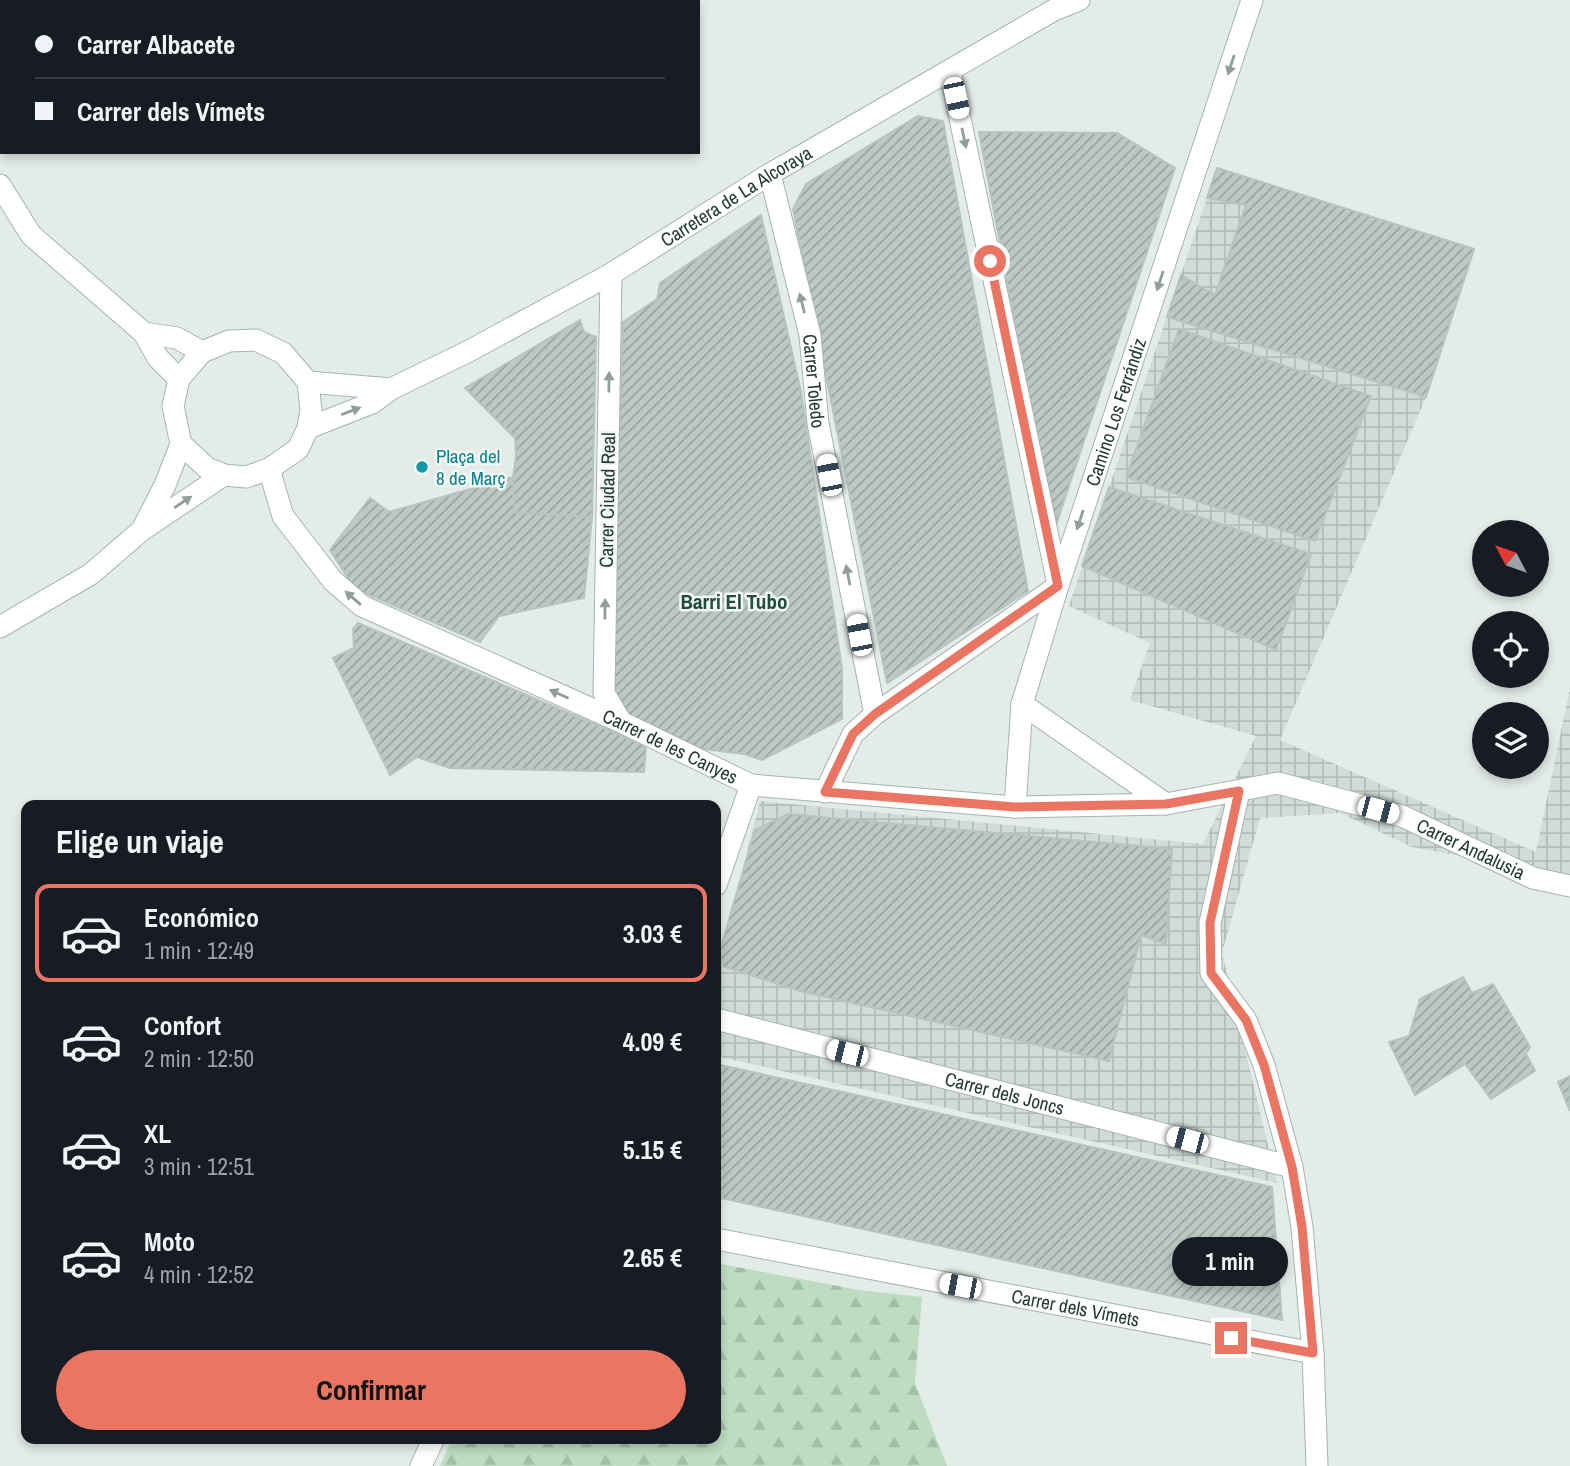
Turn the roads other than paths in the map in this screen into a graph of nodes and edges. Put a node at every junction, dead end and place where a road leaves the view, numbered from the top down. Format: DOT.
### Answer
graph roads {
  1 [pos="1079,0"];
  2 [pos="1252,0"];
  3 [pos="950,71"];
  4 [pos="770,174"];
  5 [pos="0,185"];
  6 [pos="611,274"];
  7 [pos="144,333"];
  8 [pos="202,352"];
  9 [pos="180,379"];
  10 [pos="308,382"];
  11 [pos="391,389"];
  12 [pos="308,428"];
  13 [pos="181,444"];
  14 [pos="269,469"];
  15 [pos="224,475"];
  16 [pos="142,530"];
  17 [pos="1058,586"];
  18 [pos="0,627"];
  19 [pos="1022,704"];
  20 [pos="875,714"];
  21 [pos="621,722"];
  22 [pos="751,785"];
  23 [pos="1239,791"];
  24 [pos="825,792"];
  25 [pos="1166,804"];
  26 [pos="1015,807"];
  27 [pos="721,871"];
  28 [pos="1570,886"];
  29 [pos="721,1020"];
  30 [pos="1292,1167"];
  31 [pos="721,1240"];
  32 [pos="1313,1353"];
  33 [pos="431,1444"];
  34 [pos="421,1466"];
  35 [pos="1317,1466"];
  1 -- 3 [label="street, Carretera de La Alcoraya"];
  2 -- 17 [label="street, Camino Los Ferrándiz, one-way"];
  3 -- 4 [label="street, Carretera de La Alcoraya"];
  3 -- 17 [label="street, one-way"];
  4 -- 6 [label="street, Carretera de La Alcoraya"];
  20 -- 4 [label="street, Carrer Toledo, one-way"];
  5 -- 7 [label="street"];
  6 -- 11 [label="street, Carretera de La Alcoraya"];
  21 -- 6 [label="street, Carrer Ciudad Real, one-way"];
  7 -- 8 [label="street"];
  7 -- 9 [label="street"];
  8 -- 9 [label="street"];
  8 -- 10 [label="street"];
  9 -- 13 [label="street"];
  10 -- 11 [label="street"];
  10 -- 12 [label="street"];
  12 -- 11 [label="street, Carretera de La Alcoraya, one-way"];
  12 -- 14 [label="street"];
  13 -- 15 [label="street"];
  13 -- 16 [label="street"];
  14 -- 15 [label="street"];
  21 -- 14 [label="street, Carrer de les Canyes, one-way"];
  16 -- 15 [label="street, one-way"];
  16 -- 18 [label="street"];
  17 -- 19 [label="street, Camino Los Ferrándiz"];
  17 -- 20 [label="street"];
  19 -- 25 [label="street"];
  19 -- 26 [label="street, Camino Los Ferrándiz"];
  20 -- 24 [label="street"];
  21 -- 22 [label="street, Carrer de les Canyes"];
  22 -- 24 [label="street, Carrer de les Canyes"];
  22 -- 27 [label="street"];
  23 -- 25 [label="street, Carrer Andalusia"];
  23 -- 28 [label="street, Carrer Andalusia"];
  23 -- 30 [label="street"];
  24 -- 26 [label="street, Carrer de les Canyes"];
  25 -- 26 [label="street, Carrer de les Canyes"];
  29 -- 30 [label="street, Carrer dels Joncs"];
  30 -- 32 [label="street"];
  31 -- 32 [label="street, Carrer dels Vímets"];
  32 -- 35 [label="street"];
  33 -- 34 [label="street"];
}
